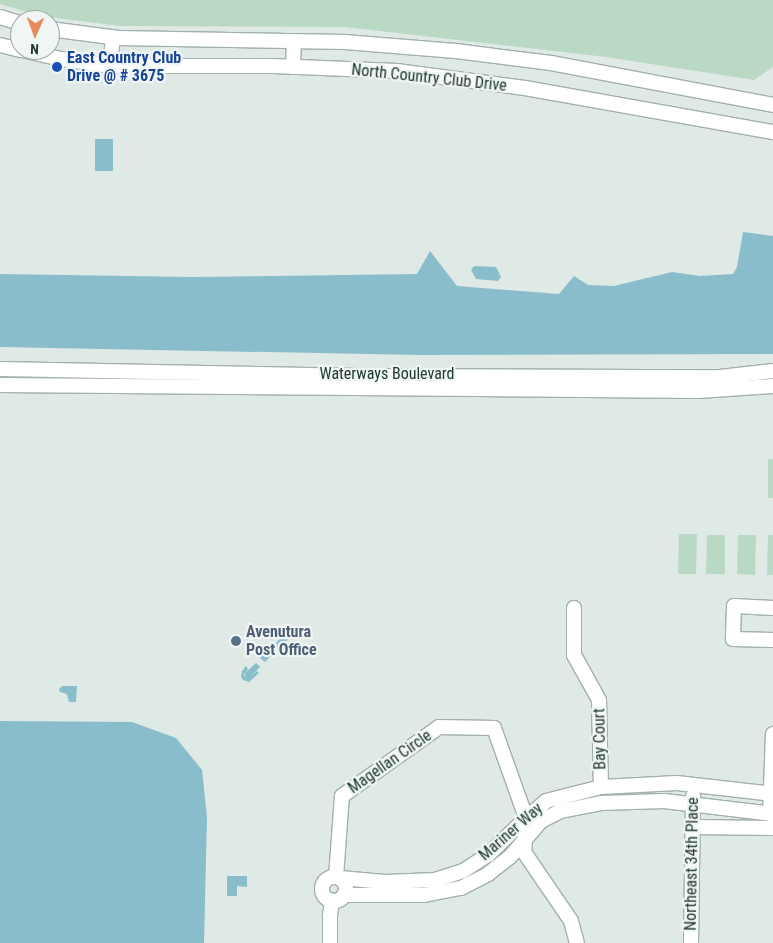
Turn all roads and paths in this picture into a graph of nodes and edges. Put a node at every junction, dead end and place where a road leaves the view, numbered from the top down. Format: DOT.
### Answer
graph roads {
  1 [pos="60,30"];
  2 [pos="113,37"];
  3 [pos="294,41"];
  4 [pos="60,57"];
  5 [pos="110,66"];
  6 [pos="293,67"];
  7 [pos="773,105"];
  8 [pos="773,132"];
  9 [pos="0,368"];
  10 [pos="773,371"];
  11 [pos="0,385"];
  12 [pos="773,386"];
  13 [pos="574,608"];
  14 [pos="773,608"];
  15 [pos="773,640"];
  16 [pos="773,734"];
  17 [pos="693,785"];
  18 [pos="601,787"];
  19 [pos="772,794"];
  20 [pos="693,805"];
  21 [pos="771,814"];
  22 [pos="526,818"];
  23 [pos="694,826"];
  24 [pos="773,828"];
  25 [pos="525,839"];
  26 [pos="338,878"];
  27 [pos="338,898"];
  28 [pos="330,943"];
  29 [pos="577,943"];
  30 [pos="691,943"];
  31 [pos="702,943"];
  1 -- 2 [label="street, North Country Club Drive"];
  2 -- 3 [label="street, North Country Club Drive"];
  2 -- 5 [label="street"];
  3 -- 6 [label="street"];
  3 -- 7 [label="street, North Country Club Drive"];
  4 -- 5 [label="street, North Country Club Drive"];
  5 -- 6 [label="street, North Country Club Drive"];
  6 -- 8 [label="street, North Country Club Drive"];
  9 -- 10 [label="street, Waterways Boulevard"];
  11 -- 12 [label="street, Waterways Boulevard"];
  13 -- 18 [label="street, Bay Court"];
  14 -- 15 [label="street"];
  16 -- 19 [label="street"];
  17 -- 18 [label="street, Mariner Way"];
  17 -- 19 [label="street, Mariner Way"];
  17 -- 20 [label="street, Northeast 34th Place"];
  18 -- 22 [label="street, Mariner Way"];
  19 -- 21 [label="street"];
  20 -- 21 [label="street, Mariner Way"];
  20 -- 23 [label="street, Northeast 34th Place"];
  20 -- 25 [label="street, Mariner Way"];
  22 -- 25 [label="street, Magellan Circle"];
  22 -- 26 [label="street, Mariner Way"];
  22 -- 26 [label="street, Magellan Circle"];
  23 -- 24 [label="street"];
  23 -- 30 [label="street, Northeast 34th Place"];
  25 -- 27 [label="street, Mariner Way"];
  25 -- 29 [label="street, Magellan Circle"];
  26 -- 27 [label="street, Magellan Circle"];
  26 -- 27 [label="street, Magellan Circle"];
  27 -- 28 [label="street, Magellan Circle"];
  30 -- 31 [label="street"];
}
